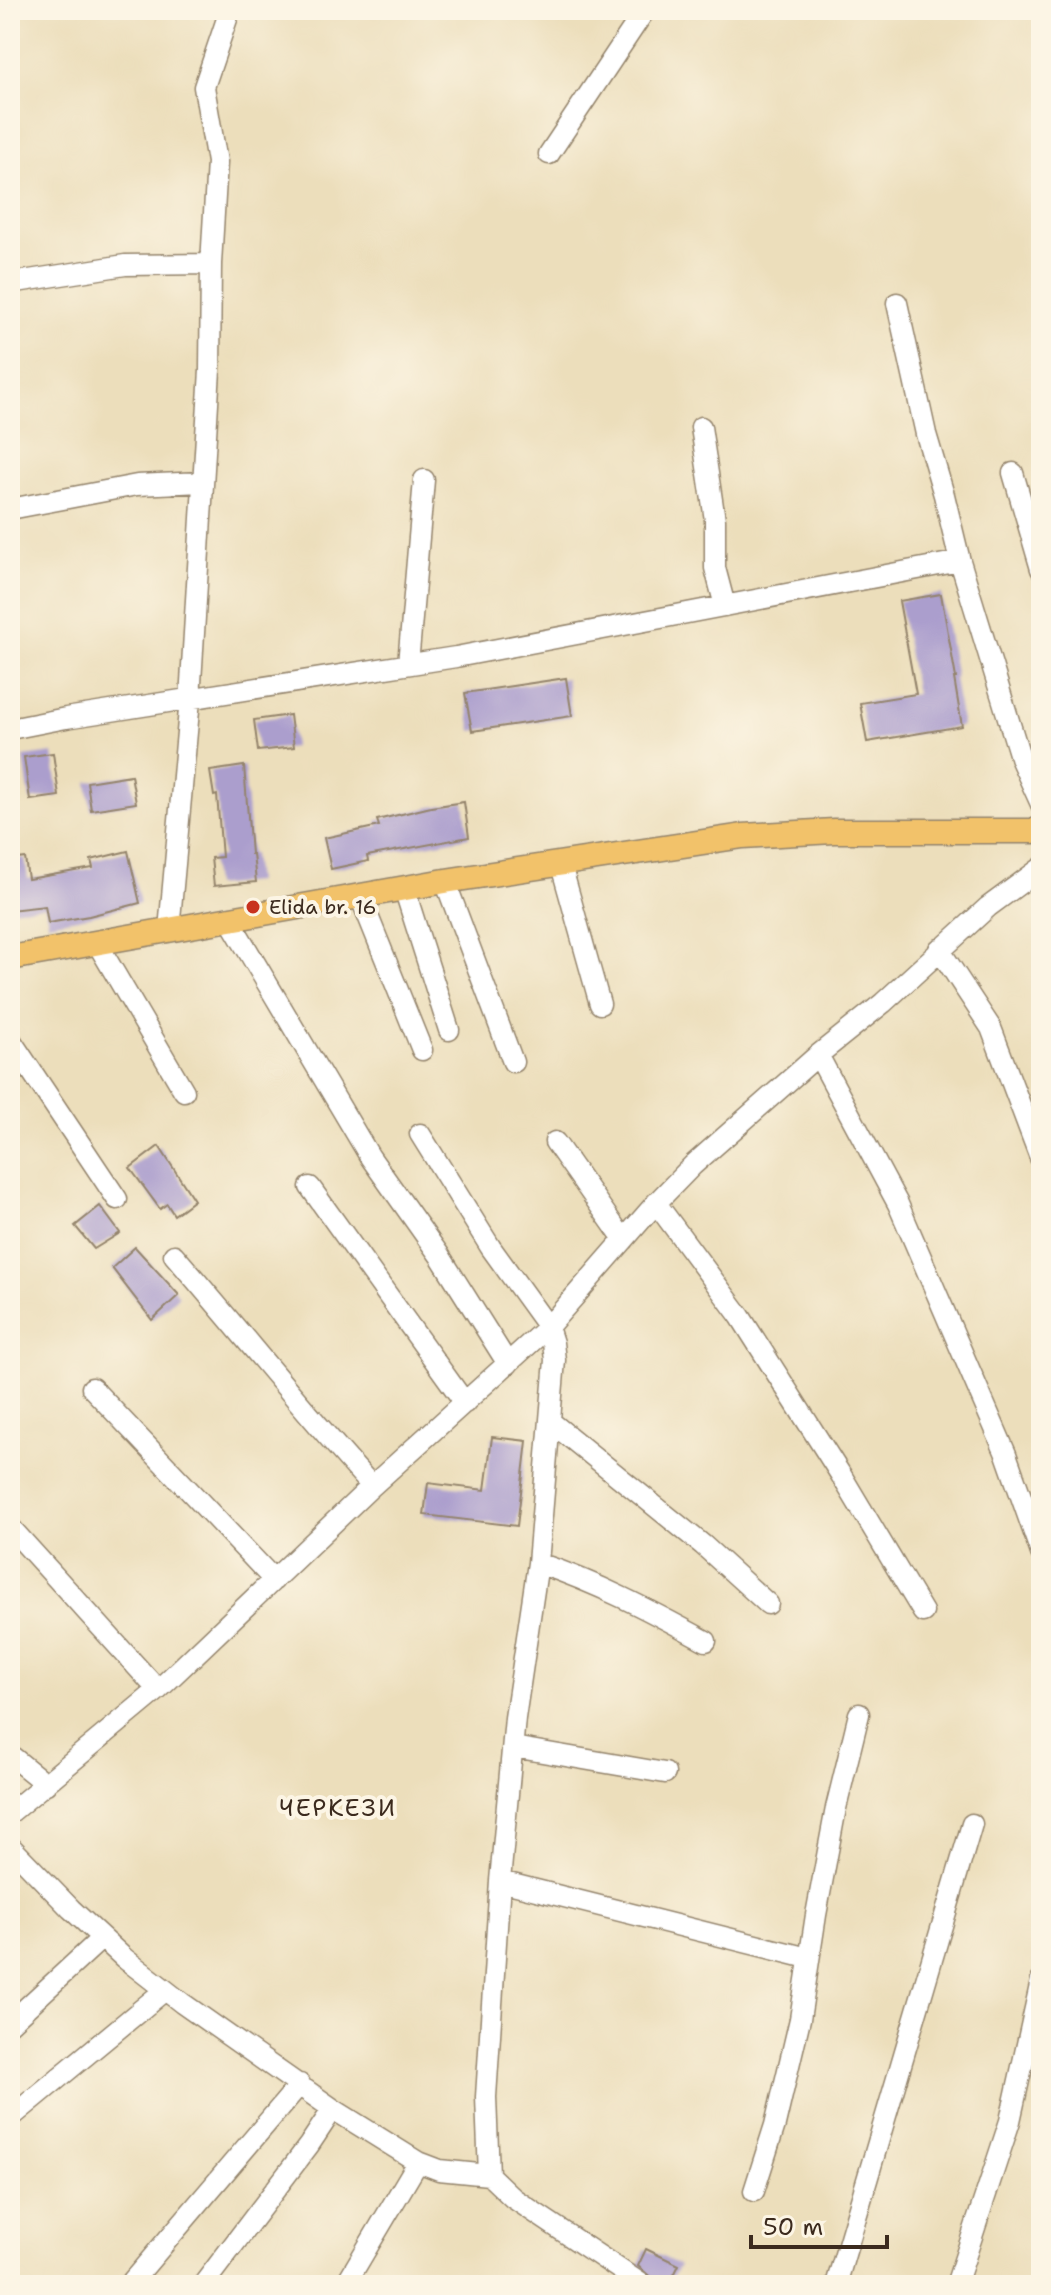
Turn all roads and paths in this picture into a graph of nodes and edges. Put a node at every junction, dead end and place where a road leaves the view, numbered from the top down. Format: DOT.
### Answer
graph roads {
  1 [pos="230,10"];
  2 [pos="645,10"];
  3 [pos="549,154"];
  4 [pos="211,264"];
  5 [pos="10,283"];
  6 [pos="897,303"];
  7 [pos="701,427"];
  8 [pos="1013,473"];
  9 [pos="424,480"];
  10 [pos="202,482"];
  11 [pos="10,509"];
  12 [pos="960,561"];
  13 [pos="1041,569"];
  14 [pos="725,606"];
  15 [pos="408,664"];
  16 [pos="190,699"];
  17 [pos="10,729"];
  18 [pos="1041,804"];
  19 [pos="1041,831"];
  20 [pos="561,865"];
  21 [pos="1041,868"];
  22 [pos="445,881"];
  23 [pos="404,888"];
  24 [pos="360,896"];
  25 [pos="229,919"];
  26 [pos="169,930"];
  27 [pos="97,943"];
  28 [pos="939,949"];
  29 [pos="10,958"];
  30 [pos="600,1004"];
  31 [pos="449,1030"];
  32 [pos="10,1039"];
  33 [pos="422,1050"];
  34 [pos="818,1055"];
  35 [pos="513,1062"];
  36 [pos="184,1091"];
  37 [pos="420,1134"];
  38 [pos="555,1142"];
  39 [pos="1041,1160"];
  40 [pos="310,1187"];
  41 [pos="117,1199"];
  42 [pos="656,1203"];
  43 [pos="624,1240"];
  44 [pos="174,1255"];
  45 [pos="548,1327"];
  46 [pos="508,1364"];
  47 [pos="92,1388"];
  48 [pos="465,1403"];
  49 [pos="551,1422"];
  50 [pos="372,1486"];
  51 [pos="10,1527"];
  52 [pos="1041,1553"];
  53 [pos="538,1563"];
  54 [pos="274,1580"];
  55 [pos="768,1604"];
  56 [pos="923,1612"];
  57 [pos="706,1641"];
  58 [pos="158,1690"];
  59 [pos="859,1714"];
  60 [pos="513,1747"];
  61 [pos="10,1755"];
  62 [pos="665,1773"];
  63 [pos="46,1784"];
  64 [pos="10,1813"];
  65 [pos="972,1824"];
  66 [pos="10,1846"];
  67 [pos="500,1881"];
  68 [pos="102,1938"];
  69 [pos="808,1958"];
  70 [pos="1041,1981"];
  71 [pos="165,1990"];
  72 [pos="10,2023"];
  73 [pos="300,2084"];
  74 [pos="333,2109"];
  75 [pos="15,2114"];
  76 [pos="418,2162"];
  77 [pos="489,2175"];
  78 [pos="754,2191"];
  79 [pos="129,2285"];
  80 [pos="203,2285"];
  81 [pos="345,2285"];
  82 [pos="643,2285"];
  83 [pos="836,2285"];
  84 [pos="956,2285"];
  1 -- 4 [label="street"];
  2 -- 3 [label="street"];
  4 -- 5 [label="street"];
  4 -- 10 [label="street"];
  6 -- 12 [label="street"];
  7 -- 14 [label="street"];
  8 -- 13 [label="street"];
  9 -- 15 [label="street"];
  10 -- 11 [label="street"];
  10 -- 16 [label="street"];
  12 -- 14 [label="street"];
  12 -- 18 [label="street"];
  14 -- 15 [label="street"];
  15 -- 16 [label="street"];
  16 -- 17 [label="street"];
  16 -- 26 [label="street"];
  19 -- 20 [label="main road"];
  20 -- 22 [label="main road"];
  20 -- 30 [label="street"];
  21 -- 28 [label="street"];
  22 -- 23 [label="main road"];
  22 -- 35 [label="street"];
  23 -- 24 [label="main road"];
  23 -- 31 [label="street"];
  24 -- 25 [label="main road"];
  24 -- 33 [label="street"];
  25 -- 26 [label="main road"];
  25 -- 46 [label="street"];
  26 -- 27 [label="main road"];
  27 -- 29 [label="main road"];
  27 -- 36 [label="street"];
  28 -- 34 [label="street"];
  28 -- 39 [label="street"];
  32 -- 41 [label="street"];
  34 -- 42 [label="street"];
  34 -- 52 [label="street"];
  37 -- 45 [label="street"];
  38 -- 43 [label="street"];
  40 -- 48 [label="street"];
  42 -- 43 [label="street"];
  42 -- 56 [label="street"];
  43 -- 45 [label="street"];
  44 -- 50 [label="street"];
  45 -- 46 [label="street"];
  45 -- 49 [label="street"];
  46 -- 48 [label="street"];
  47 -- 54 [label="street"];
  48 -- 50 [label="street"];
  49 -- 53 [label="street"];
  49 -- 55 [label="street"];
  50 -- 54 [label="street"];
  51 -- 58 [label="street"];
  53 -- 57 [label="street"];
  53 -- 60 [label="street"];
  54 -- 58 [label="street"];
  58 -- 63 [label="street"];
  59 -- 69 [label="street"];
  60 -- 62 [label="street"];
  60 -- 67 [label="street"];
  61 -- 63 [label="street"];
  63 -- 64 [label="street"];
  65 -- 83 [label="street"];
  66 -- 68 [label="street"];
  67 -- 69 [label="street"];
  67 -- 77 [label="street"];
  68 -- 71 [label="street"];
  68 -- 72 [label="street"];
  69 -- 78 [label="street"];
  70 -- 84 [label="street"];
  71 -- 73 [label="street"];
  71 -- 75 [label="street"];
  73 -- 74 [label="street"];
  73 -- 79 [label="street"];
  74 -- 76 [label="street"];
  74 -- 80 [label="street"];
  76 -- 77 [label="street"];
  76 -- 81 [label="street"];
  77 -- 82 [label="street"];
}
